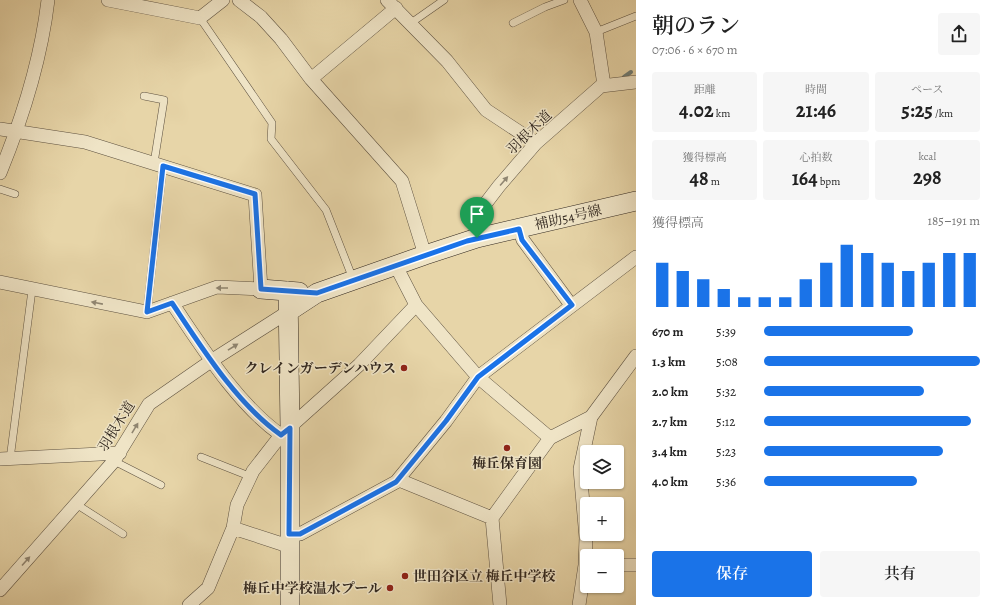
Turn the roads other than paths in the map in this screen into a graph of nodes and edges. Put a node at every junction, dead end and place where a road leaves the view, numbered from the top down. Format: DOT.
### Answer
graph roads {
  1 [pos="48,0"];
  2 [pos="108,0"];
  3 [pos="222,0"];
  4 [pos="239,0"];
  5 [pos="444,0"];
  6 [pos="564,0"];
  7 [pos="580,0"];
  8 [pos="392,4"];
  9 [pos="636,16"];
  10 [pos="200,18"];
  11 [pos="411,23"];
  12 [pos="513,23"];
  13 [pos="596,32"];
  14 [pos="311,79"];
  15 [pos="636,82"];
  16 [pos="604,85"];
  17 [pos="144,96"];
  18 [pos="0,129"];
  19 [pos="16,133"];
  20 [pos="536,144"];
  21 [pos="158,165"];
  22 [pos="0,173"];
  23 [pos="0,190"];
  24 [pos="15,194"];
  25 [pos="636,201"];
  26 [pos="519,229"];
  27 [pos="477,238"];
  28 [pos="425,255"];
  29 [pos="636,257"];
  30 [pos="396,266"];
  31 [pos="353,280"];
  32 [pos="0,282"];
  33 [pos="261,289"];
  34 [pos="32,290"];
  35 [pos="288,291"];
  36 [pos="317,293"];
  37 [pos="172,303"];
  38 [pos="416,305"];
  39 [pos="572,305"];
  40 [pos="147,312"];
  41 [pos="288,312"];
  42 [pos="636,356"];
  43 [pos="211,361"];
  44 [pos="478,377"];
  45 [pos="591,417"];
  46 [pos="285,432"];
  47 [pos="550,438"];
  48 [pos="117,457"];
  49 [pos="201,457"];
  50 [pos="5,459"];
  51 [pos="249,476"];
  52 [pos="399,480"];
  53 [pos="161,485"];
  54 [pos="76,504"];
  55 [pos="492,518"];
  56 [pos="233,528"];
  57 [pos="123,534"];
  58 [pos="289,539"];
  59 [pos="586,549"];
  60 [pos="624,565"];
  61 [pos="636,565"];
  62 [pos="0,590"];
  63 [pos="581,593"];
  64 [pos="189,605"];
  65 [pos="290,605"];
  66 [pos="500,605"];
  67 [pos="579,605"];
  1 -- 19 [label="street"];
  2 -- 10 [label="street"];
  3 -- 10 [label="street"];
  4 -- 14 [label="street"];
  5 -- 11 [label="lane"];
  6 -- 12 [label="lane"];
  7 -- 13 [label="street"];
  8 -- 11 [label="street"];
  8 -- 14 [label="street"];
  9 -- 13 [label="lane"];
  10 -- 31 [label="lane"];
  11 -- 20 [label="street"];
  13 -- 16 [label="street"];
  14 -- 28 [label="street"];
  15 -- 16 [label="street"];
  16 -- 20 [label="street, 羽根木道"];
  17 -- 21 [label="lane"];
  18 -- 19 [label="street"];
  19 -- 21 [label="street"];
  19 -- 22 [label="street"];
  27 -- 20 [label="street, 羽根木道, one-way"];
  21 -- 33 [label="street"];
  21 -- 40 [label="lane"];
  23 -- 24 [label="lane"];
  25 -- 26 [label="street, 補助54号線"];
  26 -- 27 [label="street, 補助54号線"];
  26 -- 39 [label="street"];
  27 -- 28 [label="street, 補助54号線"];
  28 -- 30 [label="street, 補助54号線"];
  29 -- 39 [label="street"];
  30 -- 31 [label="street, 補助54号線"];
  30 -- 38 [label="street"];
  31 -- 36 [label="street, 補助54号線"];
  32 -- 34 [label="street"];
  33 -- 35 [label="street, 補助54号線"];
  33 -- 37 [label="street, one-way"];
  40 -- 34 [label="street, one-way"];
  34 -- 50 [label="lane"];
  35 -- 36 [label="street, 補助54号線"];
  35 -- 41 [label="street"];
  36 -- 41 [label="street, 補助54号線"];
  37 -- 40 [label="street"];
  37 -- 43 [label="street"];
  38 -- 44 [label="street"];
  38 -- 46 [label="street"];
  39 -- 44 [label="street"];
  43 -- 41 [label="street, 羽根木道, one-way"];
  41 -- 46 [label="street"];
  42 -- 45 [label="street"];
  43 -- 46 [label="street"];
  48 -- 43 [label="street, 羽根木道, one-way"];
  44 -- 47 [label="street"];
  44 -- 52 [label="street"];
  45 -- 47 [label="street"];
  45 -- 59 [label="street"];
  46 -- 51 [label="street"];
  46 -- 58 [label="street"];
  47 -- 55 [label="street"];
  48 -- 50 [label="street"];
  48 -- 53 [label="lane"];
  48 -- 54 [label="street, 羽根木道"];
  49 -- 51 [label="lane"];
  51 -- 56 [label="street"];
  52 -- 55 [label="street"];
  52 -- 58 [label="street"];
  54 -- 57 [label="lane"];
  62 -- 54 [label="street, 羽根木道, one-way"];
  55 -- 66 [label="street"];
  56 -- 58 [label="street"];
  56 -- 64 [label="street"];
  58 -- 65 [label="street"];
  60 -- 61 [label="street"];
  63 -- 67 [label="street"];
}
